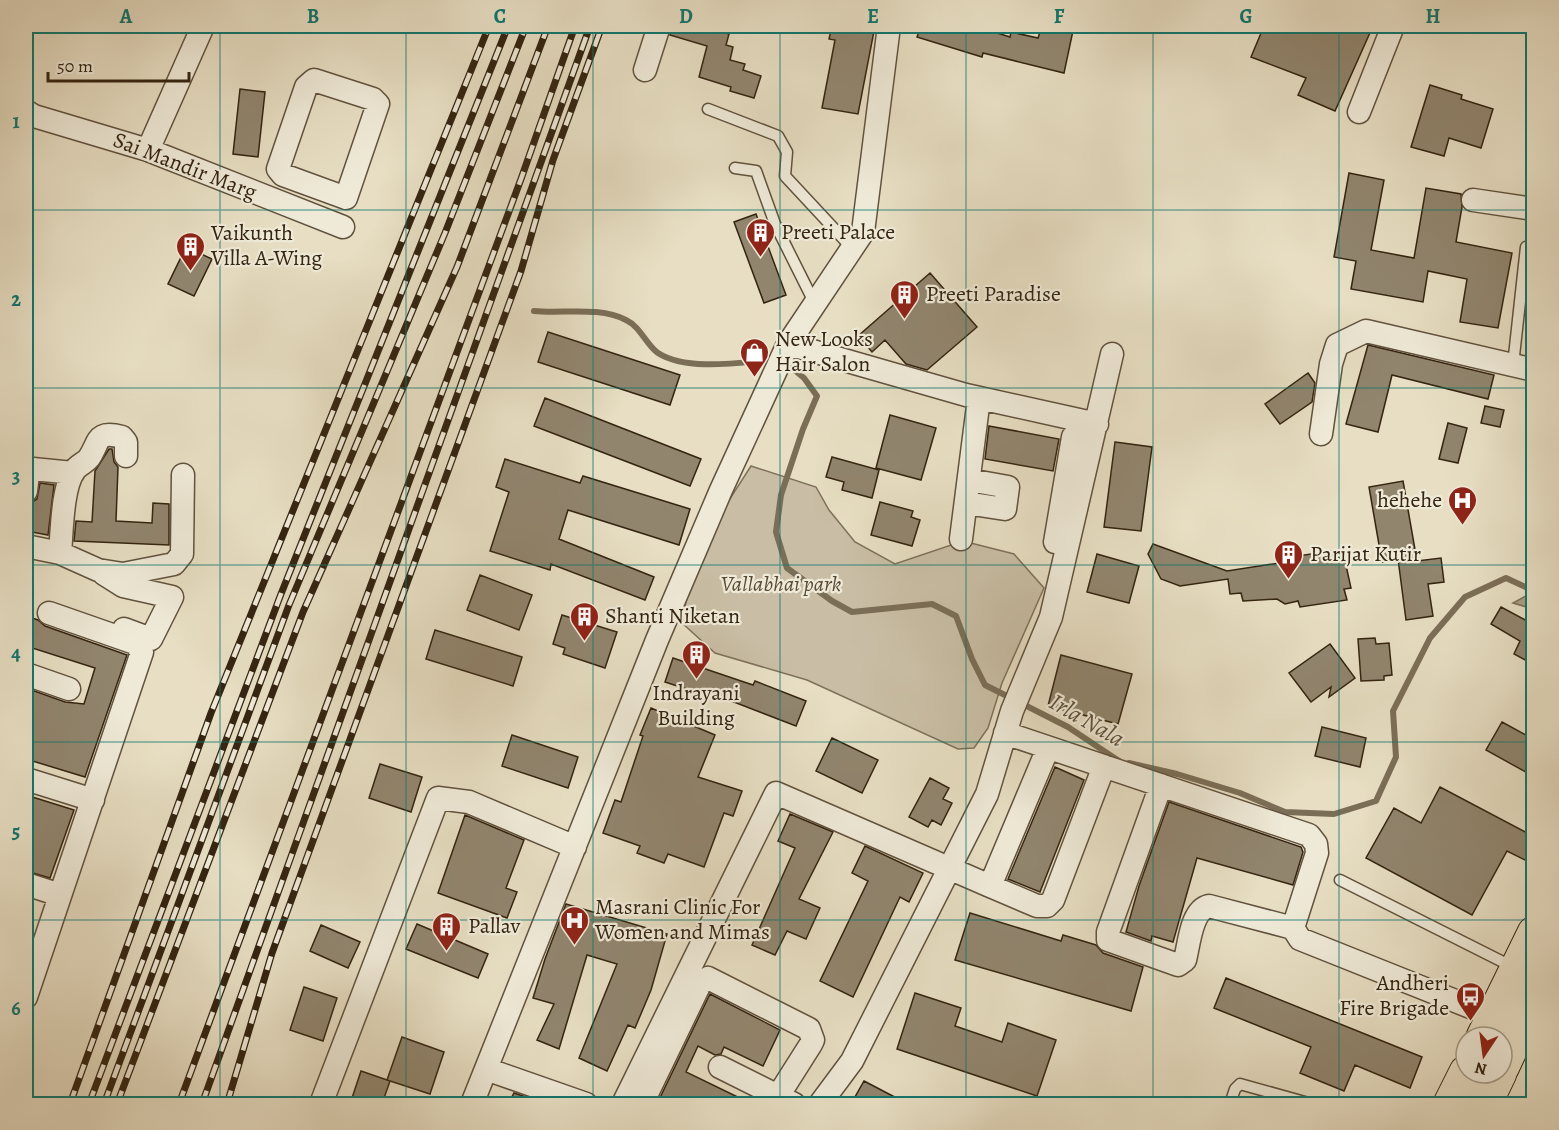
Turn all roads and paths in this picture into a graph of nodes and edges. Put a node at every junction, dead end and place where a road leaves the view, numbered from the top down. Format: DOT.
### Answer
graph roads {
  1 [pos="203,26"];
  2 [pos="659,26"];
  3 [pos="889,26"];
  4 [pos="1393,26"];
  5 [pos="645,70"];
  6 [pos="708,109"];
  7 [pos="1359,112"];
  8 [pos="28,119"];
  9 [pos="148,150"];
  10 [pos="735,168"];
  11 [pos="312,186"];
  12 [pos="1473,200"];
  13 [pos="1533,209"];
  14 [pos="304,212"];
  15 [pos="343,227"];
  16 [pos="1526,247"];
  17 [pos="852,248"];
  18 [pos="815,304"];
  19 [pos="788,344"];
  20 [pos="1112,354"];
  21 [pos="1523,367"];
  22 [pos="979,398"];
  23 [pos="1097,424"];
  24 [pos="1321,434"];
  25 [pos="126,456"];
  26 [pos="73,472"];
  27 [pos="183,475"];
  28 [pos="969,480"];
  29 [pos="26,491"];
  30 [pos="966,502"];
  31 [pos="961,539"];
  32 [pos="26,546"];
  33 [pos="60,554"];
  34 [pos="98,570"];
  35 [pos="49,613"];
  36 [pos="122,628"];
  37 [pos="26,674"];
  38 [pos="69,689"];
  39 [pos="1008,722"];
  40 [pos="1048,748"];
  41 [pos="1104,766"];
  42 [pos="26,779"];
  43 [pos="1161,785"];
  44 [pos="93,800"];
  45 [pos="575,847"];
  46 [pos="950,867"];
  47 [pos="1340,880"];
  48 [pos="26,884"];
  49 [pos="990,886"];
  50 [pos="60,895"];
  51 [pos="1293,928"];
  52 [pos="1533,933"];
  53 [pos="1516,969"];
  54 [pos="26,997"];
  55 [pos="1533,1000"];
  56 [pos="1484,1025"];
  57 [pos="1489,1025"];
  58 [pos="667,1034"];
  59 [pos="1514,1042"];
  60 [pos="720,1067"];
  61 [pos="486,1069"];
  62 [pos="1460,1085"];
  63 [pos="1494,1085"];
  64 [pos="636,1098"];
  65 [pos="782,1102"];
  66 [pos="321,1104"];
  67 [pos="472,1104"];
  68 [pos="586,1104"];
  69 [pos="820,1104"];
  70 [pos="1230,1104"];
  71 [pos="1312,1104"];
  72 [pos="1450,1104"];
  73 [pos="1485,1104"];
  1 -- 9 [label="street"];
  2 -- 5 [label="street"];
  3 -- 17 [label="street"];
  4 -- 7 [label="street"];
  6 -- 17 [label="lane"];
  8 -- 9 [label="street, Sai Mandir Marg"];
  9 -- 14 [label="street, Sai Mandir Marg"];
  10 -- 18 [label="lane"];
  11 -- 11 [label="street"];
  11 -- 14 [label="street"];
  12 -- 13 [label="street"];
  14 -- 15 [label="street, Sai Mandir Marg"];
  16 -- 21 [label="lane"];
  17 -- 18 [label="street"];
  18 -- 19 [label="street"];
  19 -- 22 [label="street"];
  19 -- 45 [label="street"];
  20 -- 23 [label="street"];
  21 -- 24 [label="street"];
  22 -- 23 [label="street"];
  22 -- 28 [label="street"];
  23 -- 39 [label="street"];
  25 -- 26 [label="street"];
  26 -- 29 [label="street"];
  26 -- 33 [label="street"];
  27 -- 34 [label="street"];
  28 -- 30 [label="street"];
  28 -- 30 [label="street"];
  30 -- 31 [label="street"];
  32 -- 33 [label="street"];
  33 -- 34 [label="street"];
  34 -- 36 [label="street"];
  35 -- 44 [label="street"];
  37 -- 38 [label="street"];
  39 -- 40 [label="street"];
  39 -- 46 [label="street"];
  40 -- 41 [label="street"];
  40 -- 49 [label="street"];
  41 -- 43 [label="street"];
  41 -- 49 [label="street"];
  42 -- 44 [label="street"];
  43 -- 51 [label="street"];
  43 -- 51 [label="street"];
  44 -- 50 [label="street"];
  45 -- 61 [label="street"];
  45 -- 66 [label="street"];
  46 -- 49 [label="street"];
  46 -- 58 [label="street"];
  46 -- 69 [label="street"];
  47 -- 53 [label="lane"];
  48 -- 50 [label="street"];
  50 -- 54 [label="street"];
  51 -- 56 [label="street"];
  52 -- 53 [label="main road"];
  53 -- 57 [label="main road"];
  55 -- 59 [label="main road"];
  58 -- 64 [label="street"];
  58 -- 65 [label="street"];
  60 -- 65 [label="street"];
  61 -- 67 [label="street"];
  61 -- 68 [label="street"];
  62 -- 72 [label="main road"];
  63 -- 73 [label="main road"];
  70 -- 71 [label="lane"];
}
